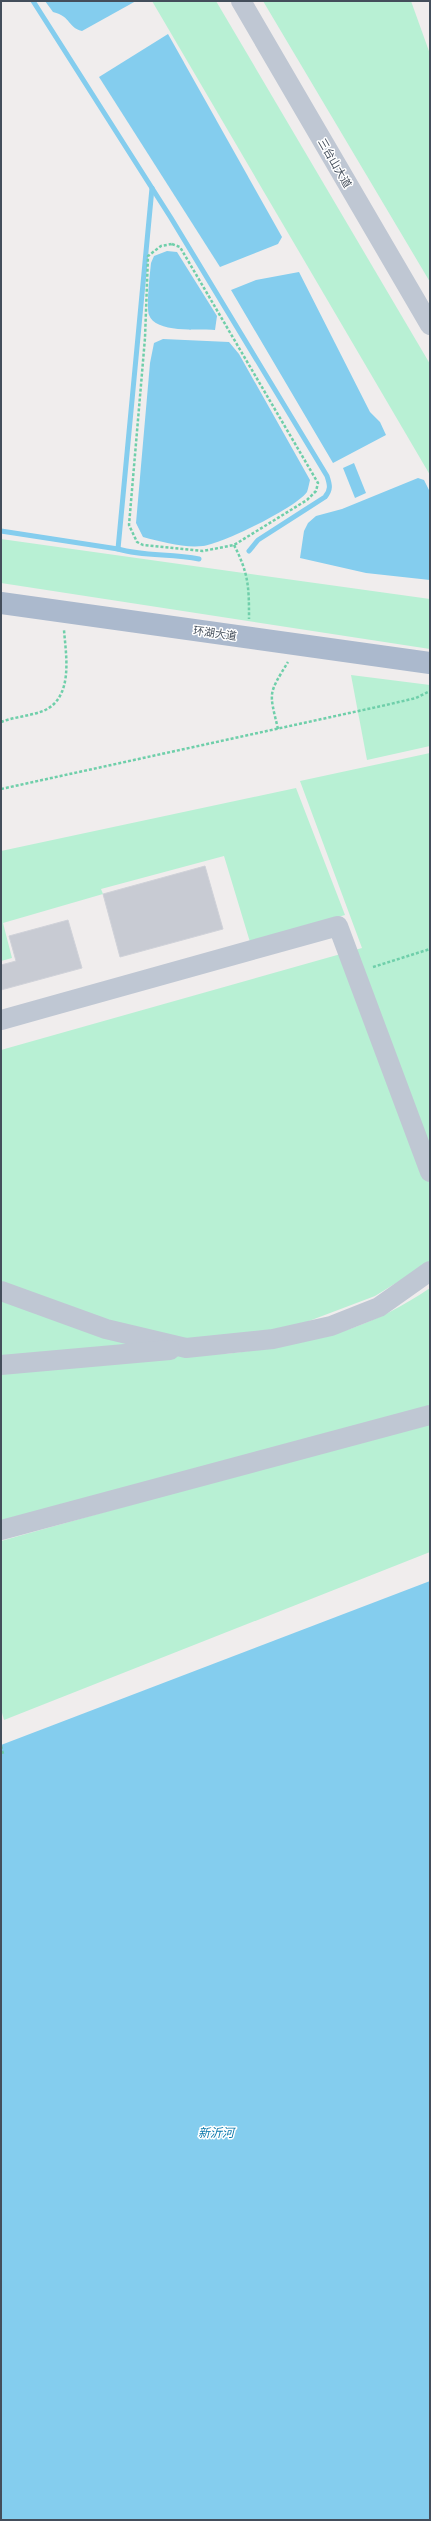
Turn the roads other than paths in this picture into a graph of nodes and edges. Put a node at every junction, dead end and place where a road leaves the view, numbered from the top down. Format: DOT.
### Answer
graph roads {
  1 [pos="241,1"];
  2 [pos="430,324"];
  3 [pos="1,603"];
  4 [pos="430,663"];
  5 [pos="1,1020"];
  6 [pos="430,1172"];
  7 [pos="430,1271"];
  8 [pos="1,1291"];
  9 [pos="186,1348"];
  10 [pos="1,1365"];
  11 [pos="430,1415"];
  12 [pos="1,1530"];
  1 -- 2 [label="street, 三台山大道"];
  3 -- 4 [label="main road, 环湖大道"];
  5 -- 6 [label="street"];
  7 -- 9 [label="street"];
  8 -- 9 [label="street"];
  9 -- 10 [label="street"];
  11 -- 12 [label="street"];
}
